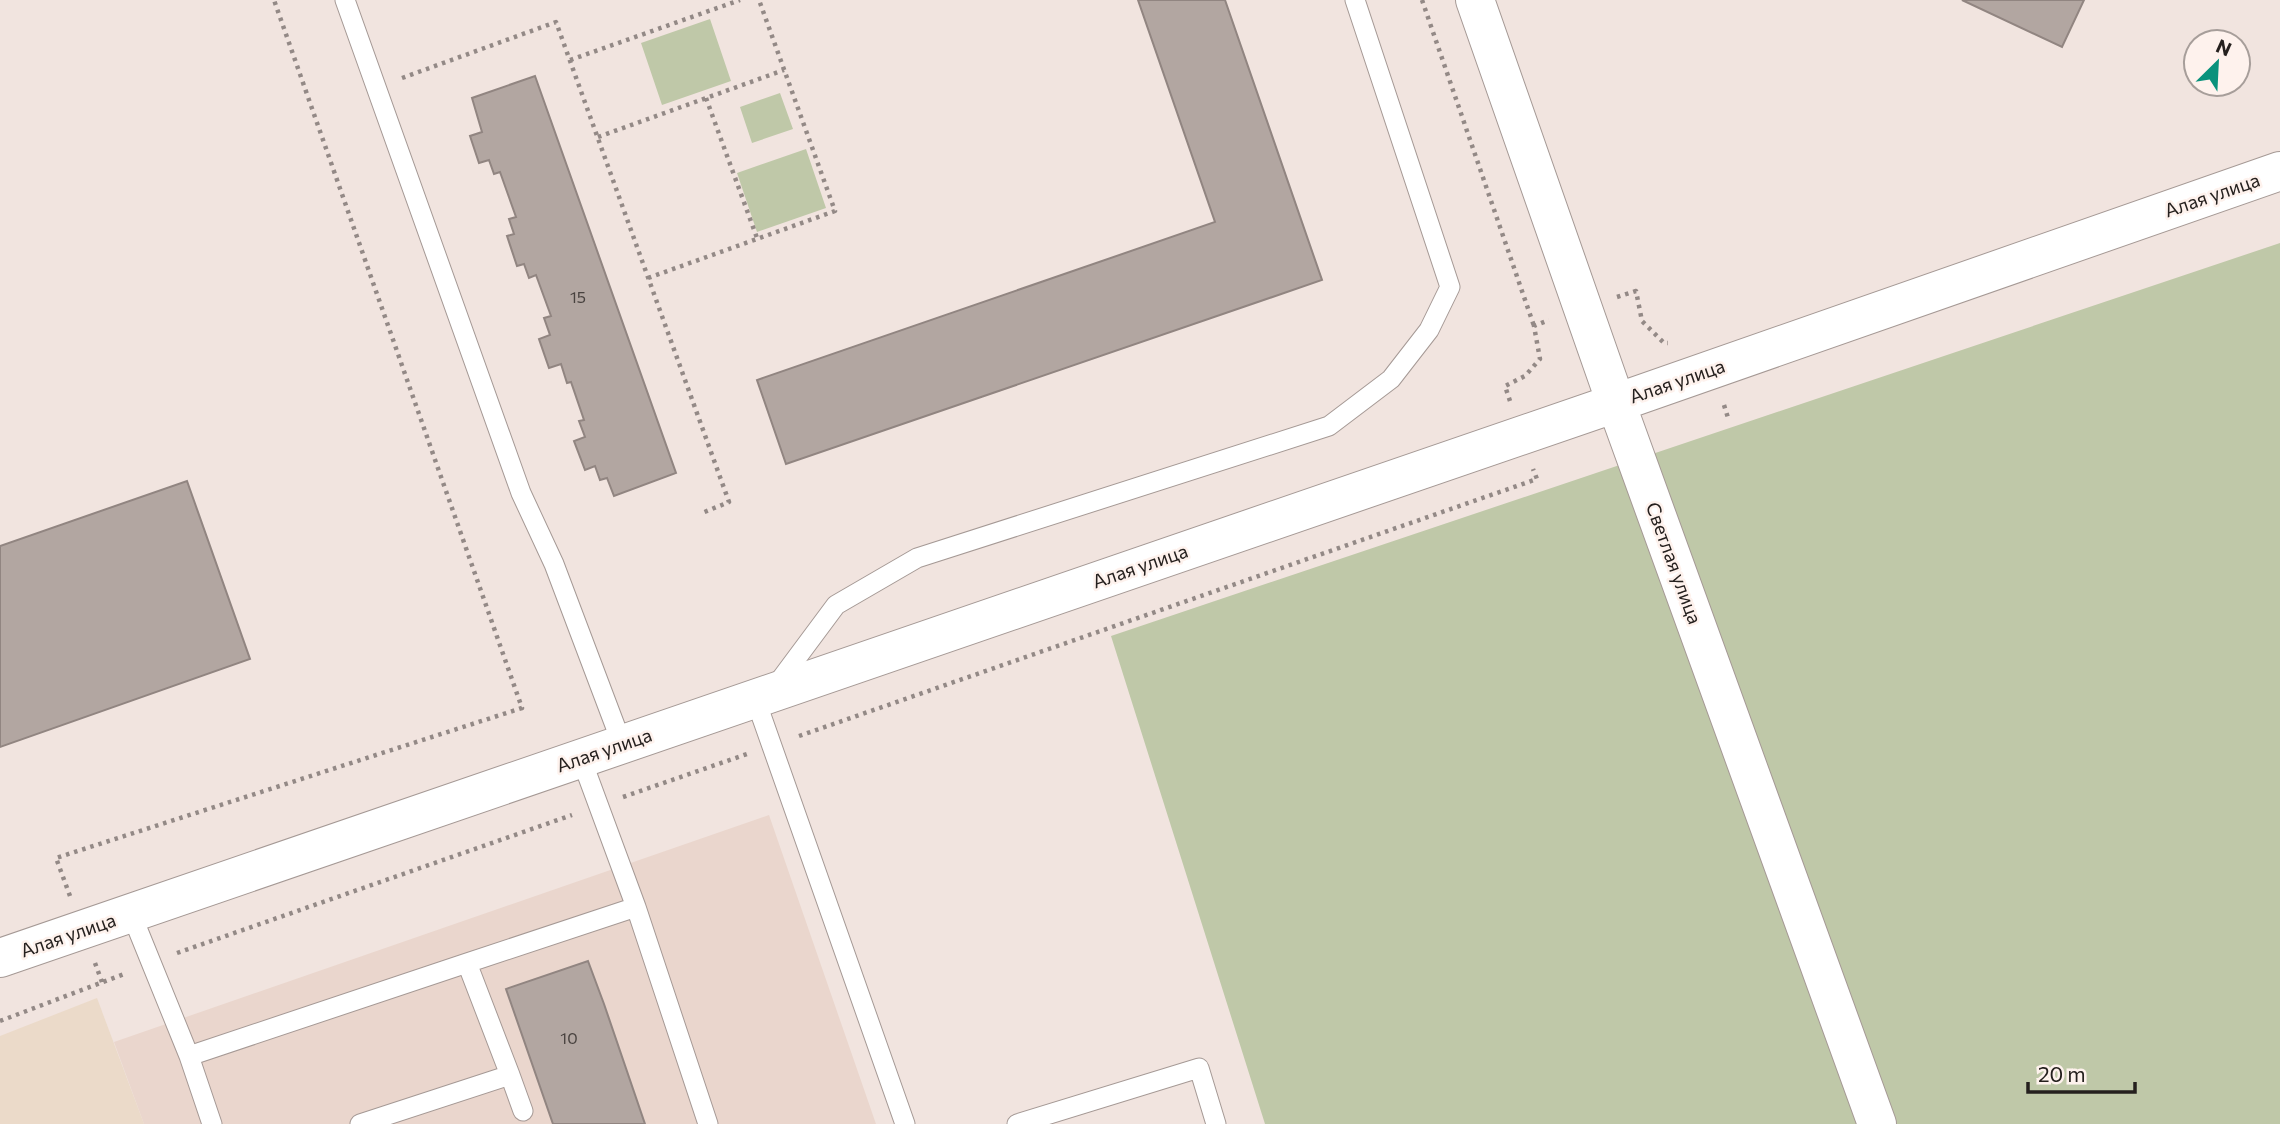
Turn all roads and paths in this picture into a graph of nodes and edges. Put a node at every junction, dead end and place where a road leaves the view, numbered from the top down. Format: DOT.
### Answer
graph roads {
  1 [pos="274,0"];
  2 [pos="345,0"];
  3 [pos="740,0"];
  4 [pos="759,0"];
  5 [pos="1355,0"];
  6 [pos="1422,0"];
  7 [pos="1475,0"];
  8 [pos="570,61"];
  9 [pos="433,66"];
  10 [pos="785,70"];
  11 [pos="706,98"];
  12 [pos="597,137"];
  13 [pos="2280,171"];
  14 [pos="757,239"];
  15 [pos="648,278"];
  16 [pos="1534,326"];
  17 [pos="1616,402"];
  18 [pos="702,513"];
  19 [pos="762,696"];
  20 [pos="622,744"];
  21 [pos="581,758"];
  22 [pos="636,907"];
  23 [pos="131,913"];
  24 [pos="83,930"];
  25 [pos="0,958"];
  26 [pos="467,963"];
  27 [pos="102,982"];
  28 [pos="189,1056"];
  29 [pos="510,1075"];
  30 [pos="523,1111"];
  31 [pos="212,1124"];
  32 [pos="360,1124"];
  33 [pos="708,1124"];
  34 [pos="905,1124"];
  35 [pos="1017,1124"];
  36 [pos="1216,1124"];
  37 [pos="1877,1124"];
  1 -- 24 [label="path"];
  2 -- 20 [label="lane"];
  3 -- 8 [label="path"];
  4 -- 10 [label="path"];
  5 -- 19 [label="lane"];
  6 -- 16 [label="path"];
  7 -- 17 [label="main road, Светлая улица"];
  8 -- 9 [label="path"];
  8 -- 12 [label="path"];
  10 -- 11 [label="path"];
  10 -- 14 [label="path"];
  11 -- 12 [label="path"];
  11 -- 14 [label="path"];
  12 -- 15 [label="path"];
  13 -- 17 [label="main road, Алая улица"];
  14 -- 15 [label="path"];
  15 -- 18 [label="path"];
  17 -- 19 [label="main road, Алая улица"];
  17 -- 37 [label="main road, Светлая улица"];
  19 -- 20 [label="main road, Алая улица"];
  19 -- 34 [label="lane"];
  20 -- 21 [label="main road, Алая улица"];
  21 -- 22 [label="lane"];
  21 -- 23 [label="main road, Алая улица"];
  22 -- 26 [label="lane"];
  22 -- 33 [label="lane"];
  23 -- 24 [label="main road, Алая улица"];
  23 -- 28 [label="lane"];
  24 -- 25 [label="main road, Алая улица"];
  24 -- 27 [label="path"];
  26 -- 28 [label="lane"];
  26 -- 29 [label="lane"];
  28 -- 31 [label="lane"];
  29 -- 30 [label="lane"];
  29 -- 32 [label="lane"];
  35 -- 36 [label="lane"];
}
